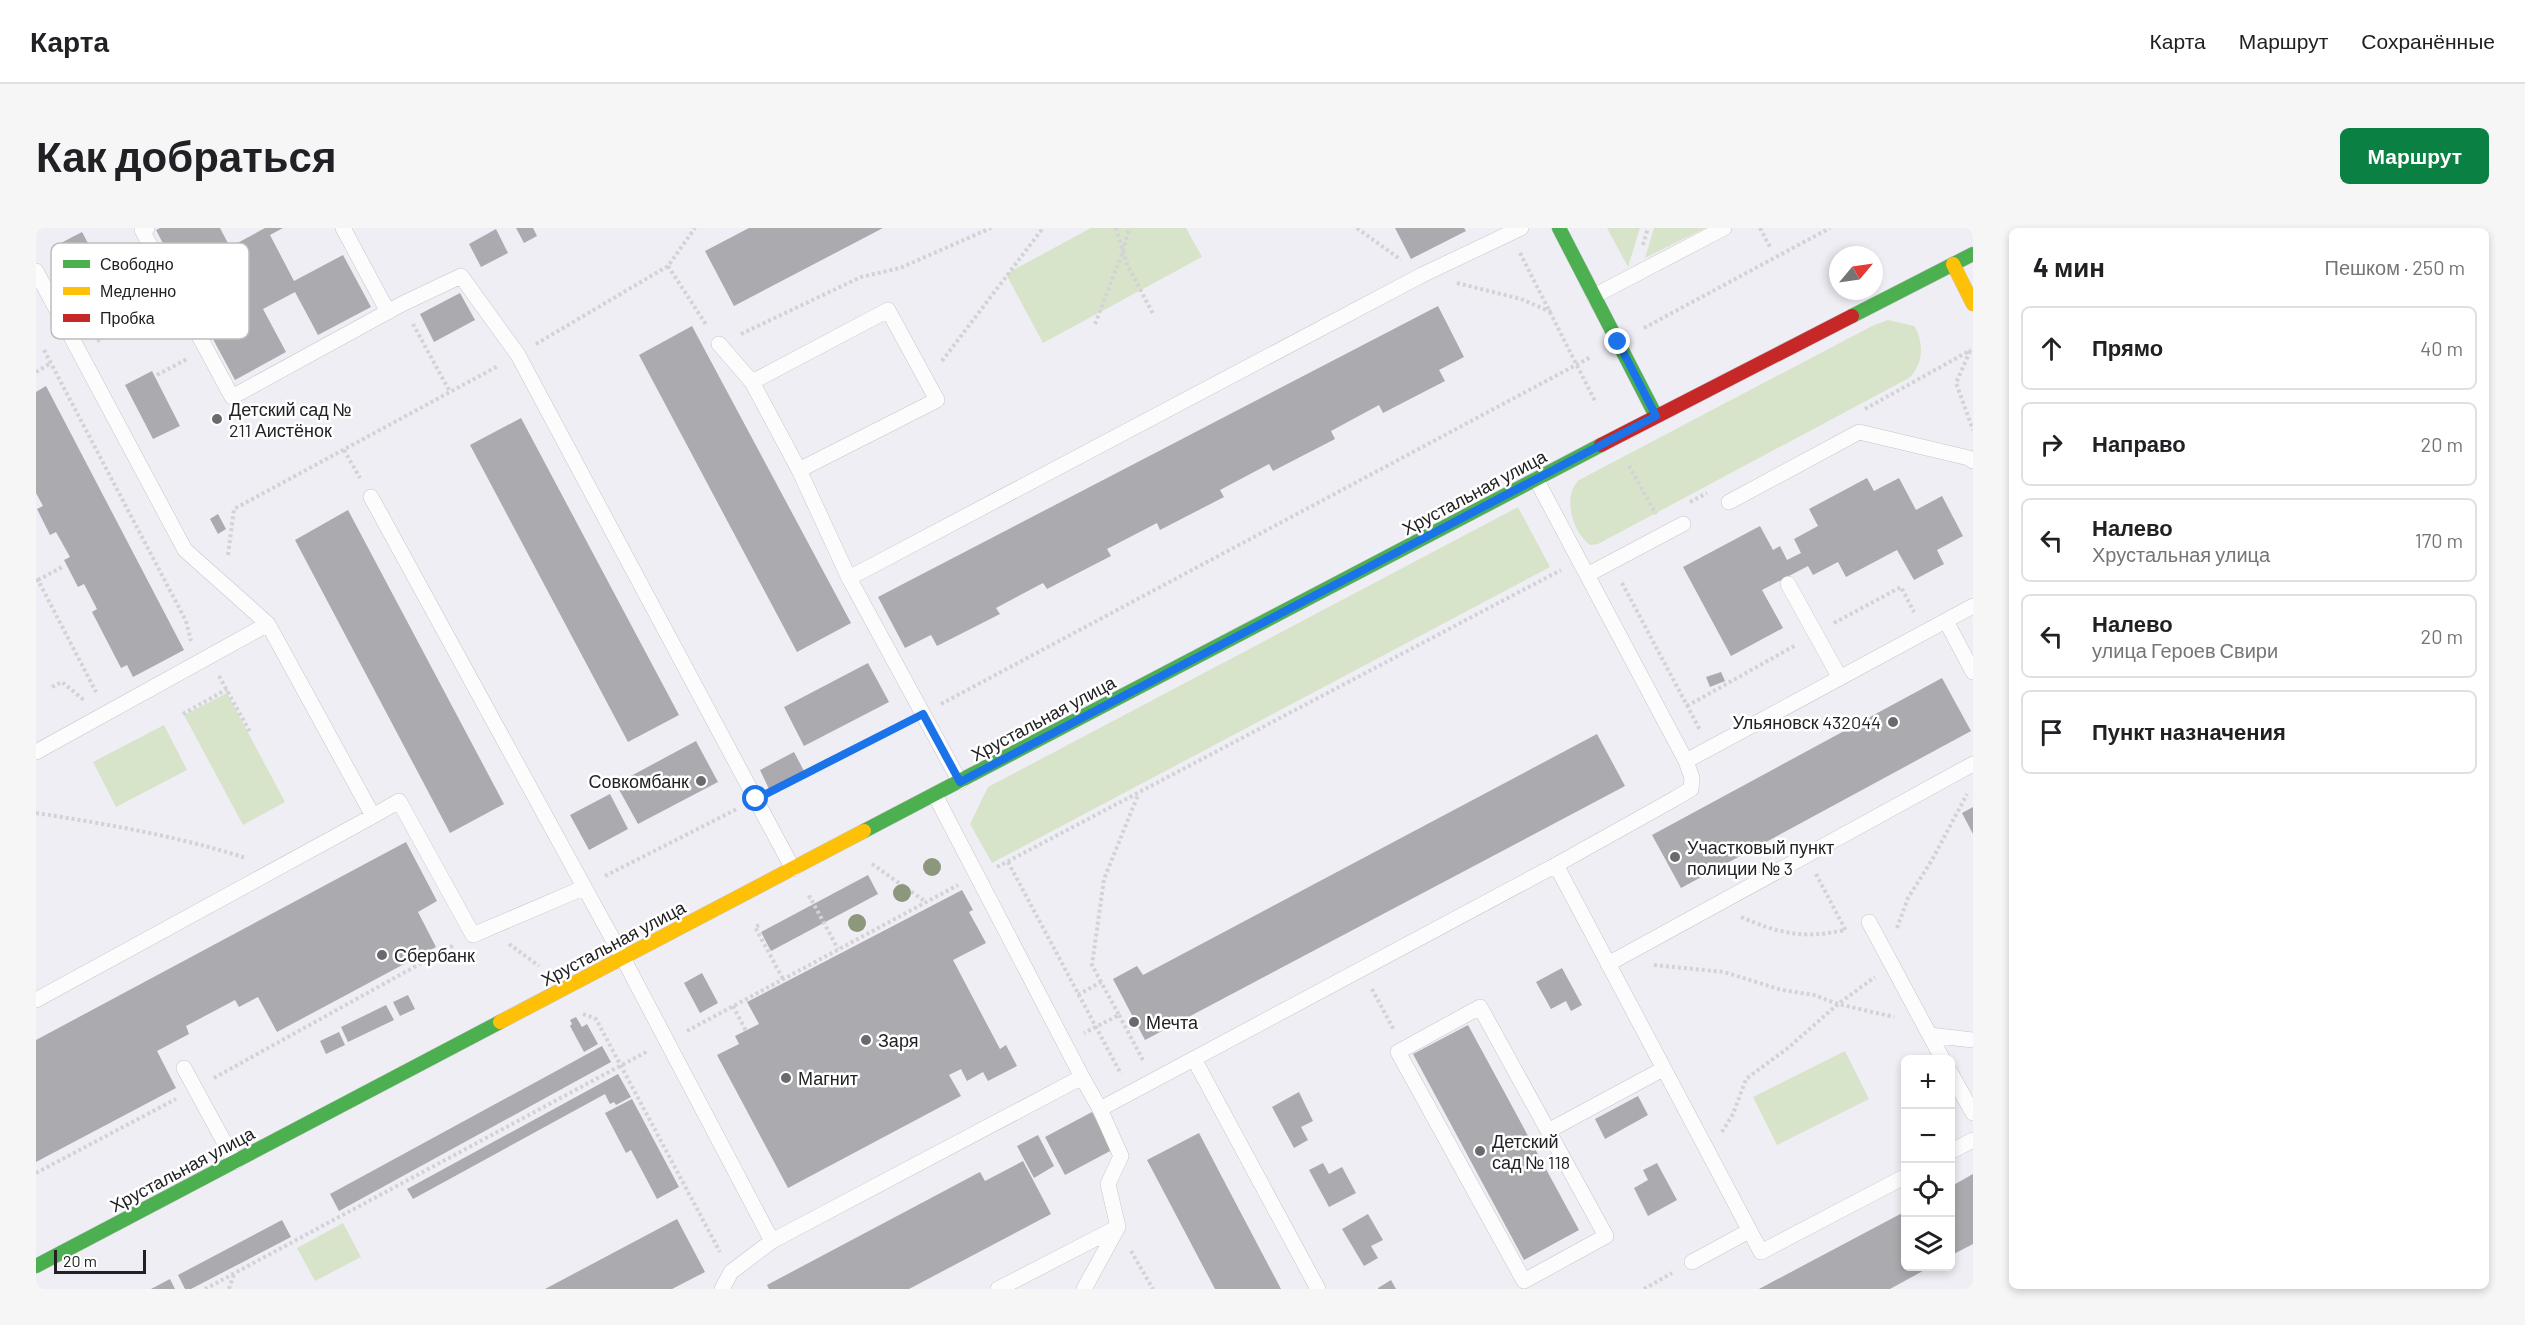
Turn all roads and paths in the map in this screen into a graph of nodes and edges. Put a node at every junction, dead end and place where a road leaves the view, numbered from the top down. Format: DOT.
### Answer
graph roads {
  1 [pos="147,228"];
  2 [pos="343,228"];
  3 [pos="695,228"];
  4 [pos="991,228"];
  5 [pos="1043,228"];
  6 [pos="1116,228"];
  7 [pos="1130,228"];
  8 [pos="1559,228"];
  9 [pos="1724,228"];
  10 [pos="1760,228"];
  11 [pos="1830,228"];
  12 [pos="1516,231"];
  13 [pos="149,243"];
  14 [pos="1770,247"];
  15 [pos="1123,251"];
  16 [pos="1973,254"];
  17 [pos="1953,264"];
  18 [pos="668,266"];
  19 [pos="36,271"];
  20 [pos="1594,296"];
  21 [pos="51,299"];
  22 [pos="402,304"];
  23 [pos="1973,304"];
  24 [pos="388,312"];
  25 [pos="1153,314"];
  26 [pos="1095,324"];
  27 [pos="1638,331"];
  28 [pos="72,339"];
  29 [pos="201,339"];
  30 [pos="719,344"];
  31 [pos="206,349"];
  32 [pos="44,350"];
  33 [pos="1599,352"];
  34 [pos="518,355"];
  35 [pos="51,363"];
  36 [pos="1577,365"];
  37 [pos="36,372"];
  38 [pos="157,375"];
  39 [pos="927,381"];
  40 [pos="752,382"];
  41 [pos="450,392"];
  42 [pos="1596,403"];
  43 [pos="1862,410"];
  44 [pos="1656,416"];
  45 [pos="1973,430"];
  46 [pos="344,450"];
  47 [pos="1973,461"];
  48 [pos="1628,464"];
  49 [pos="799,470"];
  50 [pos="1536,479"];
  51 [pos="1710,491"];
  52 [pos="371,497"];
  53 [pos="1689,502"];
  54 [pos="1729,502"];
  55 [pos="1659,518"];
  56 [pos="1683,524"];
  57 [pos="228,555"];
  58 [pos="1579,560"];
  59 [pos="1610,562"];
  60 [pos="64,566"];
  61 [pos="1587,575"];
  62 [pos="849,578"];
  63 [pos="37,581"];
  64 [pos="1788,584"];
  65 [pos="1973,606"];
  66 [pos="1946,621"];
  67 [pos="268,624"];
  68 [pos="189,648"];
  69 [pos="209,657"];
  70 [pos="1973,672"];
  71 [pos="1840,678"];
  72 [pos="52,687"];
  73 [pos="227,690"];
  74 [pos="100,698"];
  75 [pos="89,704"];
  76 [pos="183,714"];
  77 [pos="923,714"];
  78 [pos="250,732"];
  79 [pos="1710,748"];
  80 [pos="36,752"];
  81 [pos="1686,761"];
  82 [pos="1973,764"];
  83 [pos="960,782"];
  84 [pos="1968,792"];
  85 [pos="1139,793"];
  86 [pos="934,795"];
  87 [pos="756,799"];
  88 [pos="36,813"];
  89 [pos="373,816"];
  90 [pos="1008,862"];
  91 [pos="1556,865"];
  92 [pos="279,868"];
  93 [pos="794,869"];
  94 [pos="862,869"];
  95 [pos="976,875"];
  96 [pos="583,888"];
  97 [pos="820,891"];
  98 [pos="810,897"];
  99 [pos="801,902"];
  100 [pos="926,903"];
  101 [pos="1699,914"];
  102 [pos="764,922"];
  103 [pos="1869,922"];
  104 [pos="487,927"];
  105 [pos="1845,930"];
  106 [pos="473,934"];
  107 [pos="838,949"];
  108 [pos="1628,952"];
  109 [pos="1887,957"];
  110 [pos="623,958"];
  111 [pos="1608,964"];
  112 [pos="1362,970"];
  113 [pos="546,972"];
  114 [pos="783,979"];
  115 [pos="1872,979"];
  116 [pos="1101,982"];
  117 [pos="1078,995"];
  118 [pos="36,1000"];
  119 [pos="1838,1004"];
  120 [pos="733,1006"];
  121 [pos="576,1011"];
  122 [pos="1119,1015"];
  123 [pos="1892,1016"];
  124 [pos="1096,1027"];
  125 [pos="746,1030"];
  126 [pos="1930,1035"];
  127 [pos="1973,1040"];
  128 [pos="667,1042"];
  129 [pos="1065,1043"];
  130 [pos="1404,1048"];
  131 [pos="1941,1055"];
  132 [pos="1194,1059"];
  133 [pos="621,1066"];
  134 [pos="184,1068"];
  135 [pos="1664,1069"];
  136 [pos="1082,1077"];
  137 [pos="1154,1080"];
  138 [pos="1955,1081"];
  139 [pos="195,1088"];
  140 [pos="1131,1093"];
  141 [pos="1100,1109"];
  142 [pos="1973,1113"];
  143 [pos="1548,1131"];
  144 [pos="1973,1140"];
  145 [pos="1955,1149"];
  146 [pos="1708,1154"];
  147 [pos="235,1162"];
  148 [pos="36,1173"];
  149 [pos="1901,1178"];
  150 [pos="1118,1227"];
  151 [pos="1749,1231"];
  152 [pos="772,1241"];
  153 [pos="1692,1262"];
  154 [pos="36,1266"];
  155 [pos="731,1272"];
  156 [pos="234,1274"];
  157 [pos="205,1289"];
  158 [pos="229,1289"];
  159 [pos="722,1289"];
  160 [pos="998,1289"];
  161 [pos="1084,1289"];
  162 [pos="1153,1289"];
  163 [pos="1318,1289"];
  164 [pos="1644,1289"];
  1 -- 13 [label="lane"];
  2 -- 24 [label="lane"];
  3 -- 18 [label="path"];
  4 -- 30 [label="path"];
  5 -- 39 [label="path"];
  6 -- 15 [label="path"];
  7 -- 15 [label="path"];
  8 -- 20 [label="main road"];
  9 -- 20 [label="lane"];
  10 -- 14 [label="path"];
  11 -- 27 [label="path"];
  12 -- 36 [label="path"];
  12 -- 62 [label="lane"];
  15 -- 25 [label="path"];
  15 -- 26 [label="path"];
  16 -- 17 [label="main road, Хрустальная улица"];
  17 -- 23 [label="main road"];
  17 -- 44 [label="main road, Хрустальная улица"];
  18 -- 30 [label="path"];
  18 -- 34 [label="path"];
  19 -- 21 [label="lane"];
  20 -- 44 [label="main road"];
  22 -- 24 [label="lane"];
  22 -- 34 [label="lane"];
  22 -- 41 [label="path"];
  24 -- 31 [label="lane"];
  28 -- 67 [label="lane"];
  29 -- 31 [label="lane"];
  30 -- 40 [label="lane"];
  31 -- 38 [label="path"];
  32 -- 35 [label="path"];
  33 -- 36 [label="path"];
  34 -- 41 [label="path"];
  34 -- 87 [label="lane"];
  35 -- 37 [label="path"];
  35 -- 68 [label="path"];
  36 -- 42 [label="path"];
  36 -- 77 [label="path"];
  39 -- 40 [label="lane"];
  39 -- 49 [label="lane"];
  40 -- 49 [label="lane"];
  41 -- 46 [label="path"];
  43 -- 45 [label="path"];
  44 -- 50 [label="main road, Хрустальная улица"];
  46 -- 52 [label="path"];
  46 -- 57 [label="path"];
  47 -- 54 [label="lane"];
  48 -- 55 [label="path"];
  49 -- 62 [label="lane"];
  50 -- 58 [label="lane"];
  50 -- 83 [label="main road, Хрустальная улица"];
  51 -- 53 [label="path"];
  52 -- 96 [label="lane"];
  56 -- 59 [label="lane"];
  58 -- 61 [label="lane"];
  58 -- 85 [label="path"];
  59 -- 61 [label="lane"];
  59 -- 79 [label="path"];
  60 -- 63 [label="path"];
  61 -- 81 [label="lane"];
  62 -- 77 [label="lane"];
  63 -- 74 [label="path"];
  64 -- 71 [label="lane"];
  65 -- 66 [label="lane"];
  66 -- 70 [label="lane"];
  66 -- 71 [label="lane"];
  67 -- 69 [label="lane"];
  67 -- 89 [label="lane"];
  69 -- 73 [label="path"];
  69 -- 80 [label="lane"];
  71 -- 79 [label="lane"];
  72 -- 75 [label="path"];
  73 -- 76 [label="path"];
  73 -- 78 [label="path"];
  77 -- 83 [label="lane"];
  77 -- 87 [label="path"];
  79 -- 81 [label="lane"];
  81 -- 91 [label="lane"];
  82 -- 101 [label="lane"];
  83 -- 86 [label="main road, Хрустальная улица"];
  84 -- 109 [label="path"];
  85 -- 90 [label="path"];
  85 -- 116 [label="path"];
  86 -- 93 [label="main road, Хрустальная улица"];
  86 -- 95 [label="lane"];
  87 -- 93 [label="lane"];
  87 -- 96 [label="path"];
  88 -- 92 [label="path"];
  89 -- 92 [label="lane"];
  89 -- 106 [label="lane"];
  90 -- 95 [label="path"];
  90 -- 117 [label="path"];
  91 -- 111 [label="lane"];
  91 -- 112 [label="lane"];
  92 -- 118 [label="lane"];
  93 -- 110 [label="main road, Хрустальная улица"];
  94 -- 100 [label="path"];
  95 -- 100 [label="path"];
  95 -- 129 [label="lane"];
  96 -- 104 [label="lane"];
  96 -- 110 [label="lane"];
  97 -- 98 [label="path"];
  98 -- 99 [label="path"];
  98 -- 107 [label="path"];
  100 -- 107 [label="path"];
  101 -- 105 [label="path"];
  101 -- 108 [label="lane"];
  102 -- 114 [label="path"];
  103 -- 109 [label="lane"];
  104 -- 106 [label="lane"];
  104 -- 113 [label="path"];
  106 -- 139 [label="path"];
  107 -- 114 [label="path"];
  108 -- 111 [label="lane"];
  108 -- 119 [label="path"];
  109 -- 126 [label="lane"];
  110 -- 128 [label="lane"];
  110 -- 147 [label="main road, Хрустальная улица"];
  111 -- 135 [label="lane"];
  112 -- 130 [label="path"];
  112 -- 132 [label="lane"];
  114 -- 120 [label="path"];
  115 -- 119 [label="path"];
  116 -- 117 [label="path"];
  116 -- 122 [label="path"];
  117 -- 124 [label="path"];
  119 -- 123 [label="path"];
  119 -- 146 [label="path"];
  120 -- 125 [label="path"];
  120 -- 128 [label="path"];
  121 -- 133 [label="path"];
  122 -- 124 [label="path"];
  122 -- 137 [label="path"];
  124 -- 129 [label="path"];
  124 -- 140 [label="path"];
  126 -- 127 [label="lane"];
  126 -- 131 [label="lane"];
  128 -- 133 [label="path"];
  128 -- 152 [label="lane"];
  129 -- 136 [label="lane"];
  130 -- 143 [label="lane"];
  130 -- 143 [label="lane"];
  132 -- 137 [label="lane"];
  132 -- 163 [label="lane"];
  133 -- 155 [label="path"];
  133 -- 156 [label="path"];
  134 -- 139 [label="lane"];
  135 -- 143 [label="lane"];
  135 -- 146 [label="lane"];
  136 -- 141 [label="lane"];
  136 -- 152 [label="lane"];
  137 -- 140 [label="lane"];
  138 -- 142 [label="lane"];
  139 -- 147 [label="lane"];
  139 -- 148 [label="path"];
  140 -- 141 [label="lane"];
  141 -- 150 [label="lane"];
  144 -- 145 [label="lane"];
  146 -- 151 [label="lane"];
  147 -- 154 [label="main road, Хрустальная улица"];
  149 -- 151 [label="lane"];
  150 -- 160 [label="lane"];
  150 -- 161 [label="lane"];
  150 -- 162 [label="path"];
  151 -- 153 [label="lane"];
  152 -- 155 [label="lane"];
  153 -- 164 [label="path"];
  155 -- 159 [label="lane"];
  156 -- 157 [label="path"];
  156 -- 158 [label="path"];
}
